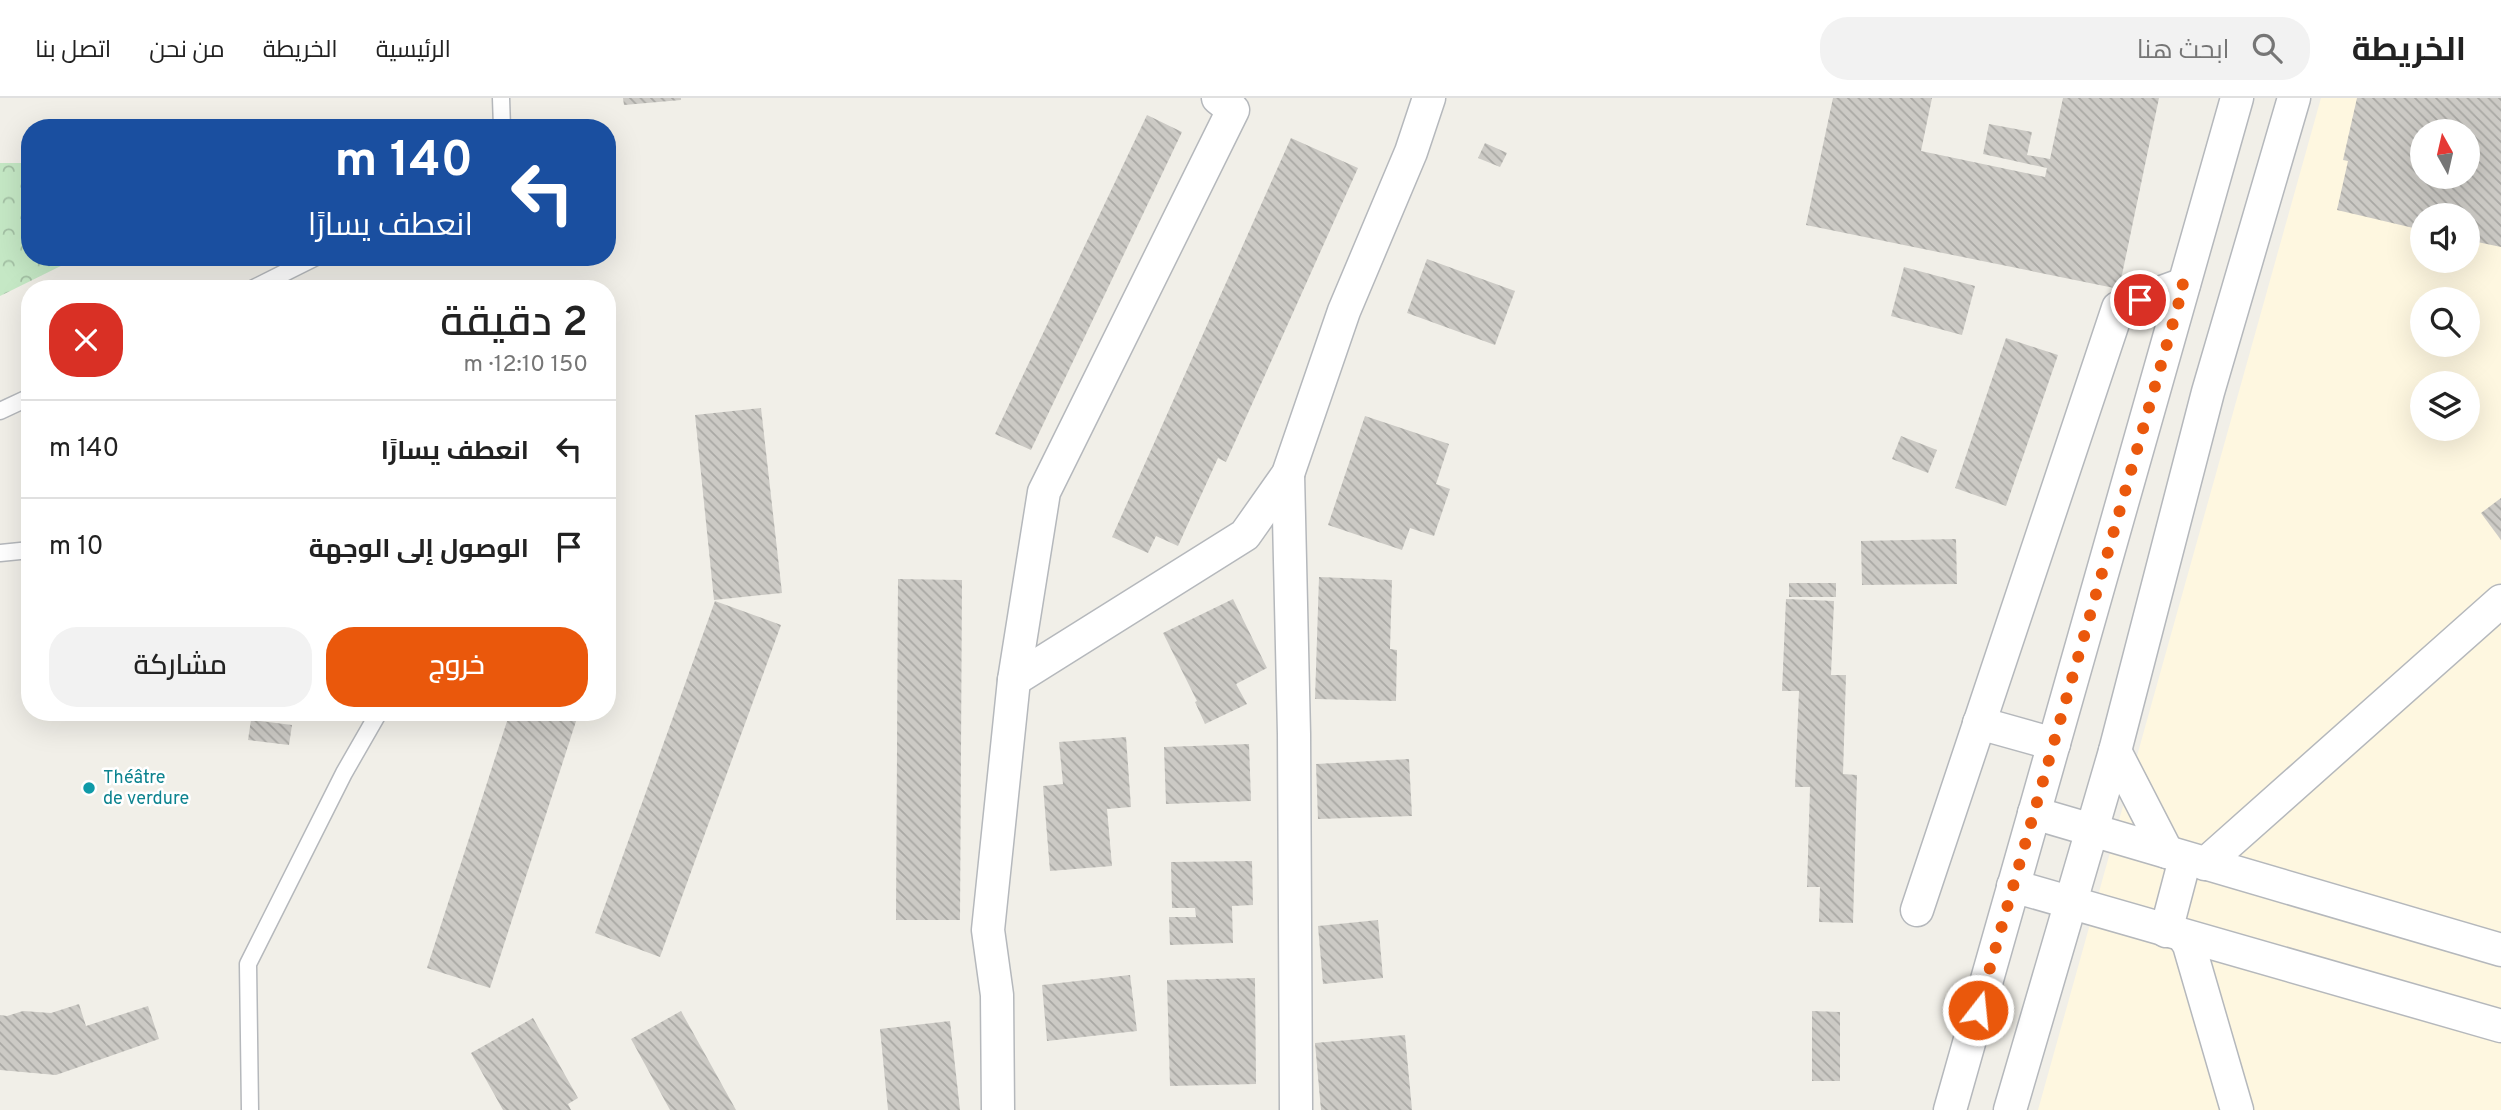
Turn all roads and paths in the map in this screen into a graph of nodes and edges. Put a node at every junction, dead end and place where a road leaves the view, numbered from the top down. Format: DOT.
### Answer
graph roads {
  1 [pos="501,98"];
  2 [pos="1218,98"];
  3 [pos="1429,98"];
  4 [pos="2237,98"];
  5 [pos="2294,98"];
  6 [pos="502,119"];
  7 [pos="298,266"];
  8 [pos="269,280"];
  9 [pos="2184,284"];
  10 [pos="21,401"];
  11 [pos="0,411"];
  12 [pos="1288,474"];
  13 [pos="21,551"];
  14 [pos="0,553"];
  15 [pos="2501,601"];
  16 [pos="1014,680"];
  17 [pos="374,721"];
  18 [pos="1979,723"];
  19 [pos="2054,744"];
  20 [pos="2115,751"];
  21 [pos="2034,813"];
  22 [pos="2092,829"];
  23 [pos="2185,858"];
  24 [pos="2013,886"];
  25 [pos="2070,904"];
  26 [pos="1917,910"];
  27 [pos="2175,934"];
  28 [pos="2501,950"];
  29 [pos="2501,1027"];
  30 [pos="250,1110"];
  31 [pos="998,1110"];
  32 [pos="1296,1110"];
  33 [pos="1950,1110"];
  34 [pos="2010,1110"];
  35 [pos="2237,1110"];
  1 -- 6 [label="lane"];
  2 -- 16 [label="street"];
  3 -- 12 [label="street"];
  4 -- 9 [label="street"];
  5 -- 20 [label="street"];
  7 -- 8 [label="lane"];
  9 -- 18 [label="street"];
  9 -- 19 [label="street"];
  10 -- 11 [label="lane"];
  12 -- 16 [label="street"];
  12 -- 32 [label="street"];
  13 -- 14 [label="lane"];
  15 -- 23 [label="street"];
  16 -- 31 [label="street"];
  17 -- 30 [label="lane"];
  18 -- 19 [label="street"];
  18 -- 26 [label="street"];
  19 -- 21 [label="street"];
  20 -- 22 [label="street"];
  20 -- 23 [label="street"];
  21 -- 22 [label="street"];
  21 -- 24 [label="street"];
  22 -- 23 [label="street"];
  22 -- 25 [label="street"];
  23 -- 27 [label="street"];
  23 -- 28 [label="street"];
  24 -- 25 [label="street"];
  24 -- 33 [label="street"];
  25 -- 27 [label="street"];
  25 -- 34 [label="street"];
  27 -- 29 [label="street"];
  27 -- 35 [label="street"];
}
